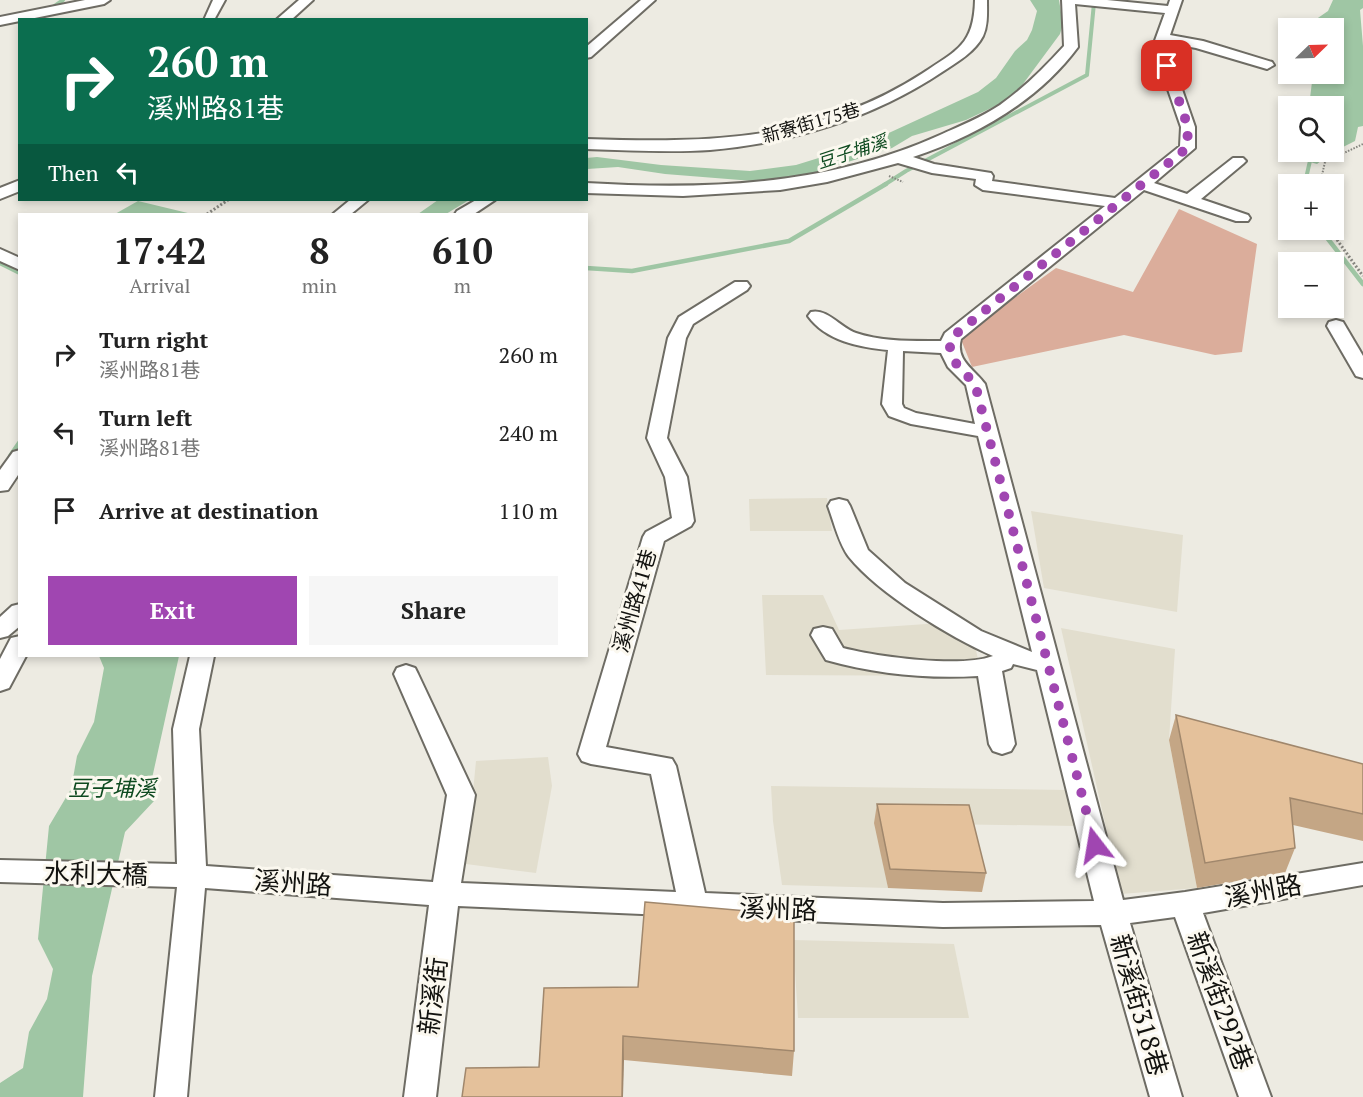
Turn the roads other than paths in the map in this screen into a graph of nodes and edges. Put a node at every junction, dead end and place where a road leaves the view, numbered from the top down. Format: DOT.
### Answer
graph roads {
  1 [pos="104,0"];
  2 [pos="219,0"];
  3 [pos="307,0"];
  4 [pos="650,0"];
  5 [pos="981,0"];
  6 [pos="1068,0"];
  7 [pos="1092,1"];
  8 [pos="1174,5"];
  9 [pos="209,18"];
  10 [pos="284,18"];
  11 [pos="0,21"];
  12 [pos="1162,38"];
  13 [pos="588,52"];
  14 [pos="1267,65"];
  15 [pos="588,144"];
  16 [pos="1238,161"];
  17 [pos="912,162"];
  18 [pos="1142,184"];
  19 [pos="18,186"];
  20 [pos="588,188"];
  21 [pos="0,194"];
  22 [pos="1190,200"];
  23 [pos="359,201"];
  24 [pos="485,201"];
  25 [pos="1119,203"];
  26 [pos="342,213"];
  27 [pos="465,213"];
  28 [pos="1242,218"];
  29 [pos="0,254"];
  30 [pos="18,264"];
  31 [pos="741,285"];
  32 [pos="817,316"];
  33 [pos="1336,326"];
  34 [pos="948,346"];
  35 [pos="895,353"];
  36 [pos="1363,372"];
  37 [pos="987,432"];
  38 [pos="18,459"];
  39 [pos="0,486"];
  40 [pos="18,487"];
  41 [pos="839,506"];
  42 [pos="18,614"];
  43 [pos="0,630"];
  44 [pos="823,635"];
  45 [pos="18,648"];
  46 [pos="1014,656"];
  47 [pos="202,657"];
  48 [pos="1048,664"];
  49 [pos="989,667"];
  50 [pos="406,674"];
  51 [pos="0,682"];
  52 [pos="1002,744"];
  53 [pos="0,872"];
  54 [pos="1363,874"];
  55 [pos="192,876"];
  56 [pos="445,894"];
  57 [pos="1185,904"];
  58 [pos="693,905"];
  59 [pos="1113,914"];
  60 [pos="171,1097"];
  61 [pos="420,1097"];
  62 [pos="1166,1097"];
  63 [pos="1255,1097"];
  1 -- 11 [label="street"];
  2 -- 9 [label="street"];
  3 -- 10 [label="street"];
  4 -- 13 [label="street"];
  5 -- 15 [label="street, 新寮街175巷"];
  6 -- 7 [label="street"];
  6 -- 17 [label="street"];
  7 -- 8 [label="street"];
  8 -- 12 [label="street"];
  12 -- 14 [label="street"];
  12 -- 18 [label="street"];
  16 -- 22 [label="street"];
  17 -- 20 [label="street"];
  17 -- 25 [label="street"];
  18 -- 22 [label="street"];
  18 -- 25 [label="street"];
  19 -- 21 [label="street"];
  22 -- 28 [label="street"];
  23 -- 26 [label="street"];
  24 -- 27 [label="street"];
  25 -- 34 [label="street"];
  29 -- 30 [label="street"];
  31 -- 58 [label="street, 溪州路41巷"];
  32 -- 34 [label="street"];
  33 -- 36 [label="street"];
  34 -- 37 [label="street, 新溪街318巷"];
  35 -- 37 [label="street"];
  37 -- 48 [label="street, 新溪街318巷"];
  38 -- 39 [label="street"];
  39 -- 40 [label="street"];
  41 -- 46 [label="street"];
  42 -- 43 [label="street"];
  44 -- 49 [label="street"];
  45 -- 51 [label="street"];
  46 -- 48 [label="street"];
  46 -- 49 [label="street"];
  47 -- 55 [label="street"];
  48 -- 59 [label="street, 新溪街318巷"];
  49 -- 52 [label="street"];
  50 -- 56 [label="street, 新溪街"];
  53 -- 55 [label="street, 水利大橋"];
  54 -- 57 [label="street, 溪州路"];
  55 -- 56 [label="street, 溪州路"];
  55 -- 60 [label="street"];
  56 -- 58 [label="street, 溪州路"];
  56 -- 61 [label="street, 新溪街"];
  57 -- 59 [label="street, 溪州路"];
  57 -- 63 [label="street, 新溪街292巷"];
  58 -- 59 [label="street, 溪州路"];
  59 -- 62 [label="street, 新溪街318巷"];
}
